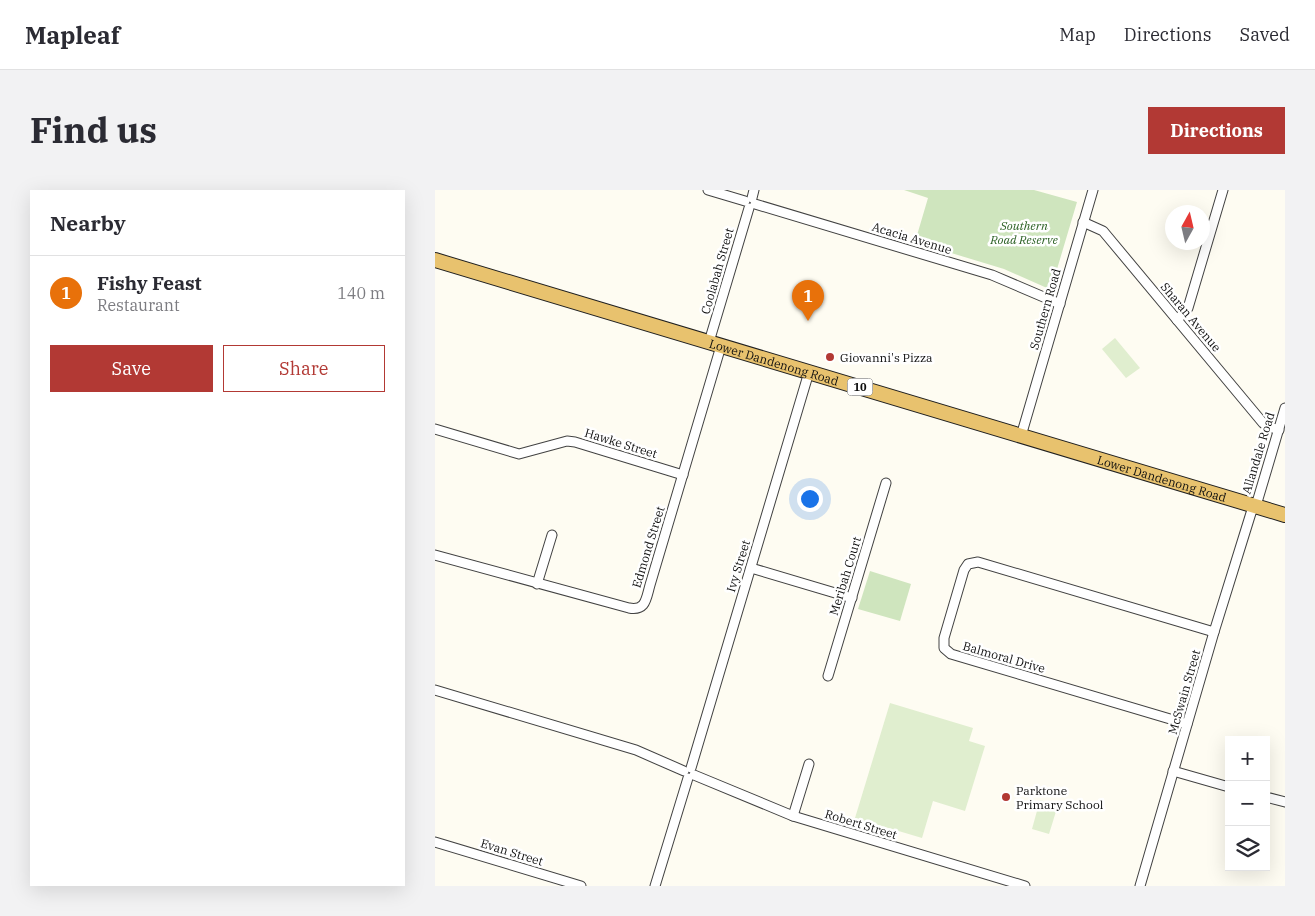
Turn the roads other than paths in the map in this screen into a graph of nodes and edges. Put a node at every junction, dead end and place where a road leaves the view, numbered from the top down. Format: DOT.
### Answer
graph roads {
  1 [pos="708,190"];
  2 [pos="1093,190"];
  3 [pos="1223,190"];
  4 [pos="751,200"];
  5 [pos="1083,222"];
  6 [pos="435,260"];
  7 [pos="1060,304"];
  8 [pos="1177,320"];
  9 [pos="715,344"];
  10 [pos="809,372"];
  11 [pos="1285,408"];
  12 [pos="435,429"];
  13 [pos="1279,430"];
  14 [pos="1021,436"];
  15 [pos="683,475"];
  16 [pos="886,483"];
  17 [pos="1255,506"];
  18 [pos="1285,515"];
  19 [pos="552,535"];
  20 [pos="435,555"];
  21 [pos="751,568"];
  22 [pos="537,584"];
  23 [pos="852,598"];
  24 [pos="1214,632"];
  25 [pos="829,676"];
  26 [pos="435,690"];
  27 [pos="1187,724"];
  28 [pos="809,764"];
  29 [pos="1173,771"];
  30 [pos="689,773"];
  31 [pos="1225,786"];
  32 [pos="1270,798"];
  33 [pos="1285,802"];
  34 [pos="793,816"];
  35 [pos="435,842"];
  36 [pos="1142,885"];
  37 [pos="581,886"];
  38 [pos="655,886"];
  39 [pos="1025,886"];
  1 -- 4 [label="street, Acacia Avenue"];
  2 -- 5 [label="street, Southern Road"];
  3 -- 8 [label="street"];
  4 -- 7 [label="street, Acacia Avenue"];
  4 -- 9 [label="street, Coolabah Street"];
  5 -- 7 [label="street, Southern Road"];
  5 -- 8 [label="street, Sharan Avenue"];
  6 -- 9 [label="highway, Lower Dandenong Road / 10"];
  7 -- 14 [label="street, Southern Road"];
  8 -- 13 [label="street, Sharan Avenue"];
  9 -- 10 [label="highway, Lower Dandenong Road / 10"];
  9 -- 15 [label="street, Edmond Street"];
  10 -- 14 [label="highway, Lower Dandenong Road / 10"];
  10 -- 21 [label="street, Ivy Street"];
  11 -- 13 [label="street, Allandale Road"];
  12 -- 15 [label="street, Hawke Street"];
  13 -- 17 [label="street, Allandale Road"];
  14 -- 17 [label="highway, Lower Dandenong Road / 10"];
  15 -- 22 [label="street, Edmond Street"];
  16 -- 23 [label="street, Meribah Court"];
  17 -- 18 [label="highway, Lower Dandenong Road / 10"];
  17 -- 24 [label="street, McSwain Street"];
  19 -- 22 [label="street"];
  20 -- 22 [label="street, Edmond Street"];
  21 -- 23 [label="street"];
  21 -- 30 [label="street, Ivy Street"];
  23 -- 25 [label="street, Meribah Court"];
  24 -- 27 [label="street, McSwain Street"];
  24 -- 27 [label="street, Balmoral Drive"];
  26 -- 30 [label="street, Robert Street"];
  27 -- 29 [label="street, McSwain Street"];
  28 -- 34 [label="street"];
  29 -- 31 [label="street"];
  29 -- 36 [label="street, McSwain Street"];
  30 -- 34 [label="street, Robert Street"];
  30 -- 38 [label="street, Ivy Street"];
  32 -- 33 [label="street"];
  34 -- 39 [label="street, Robert Street"];
  35 -- 37 [label="street, Evan Street"];
}
